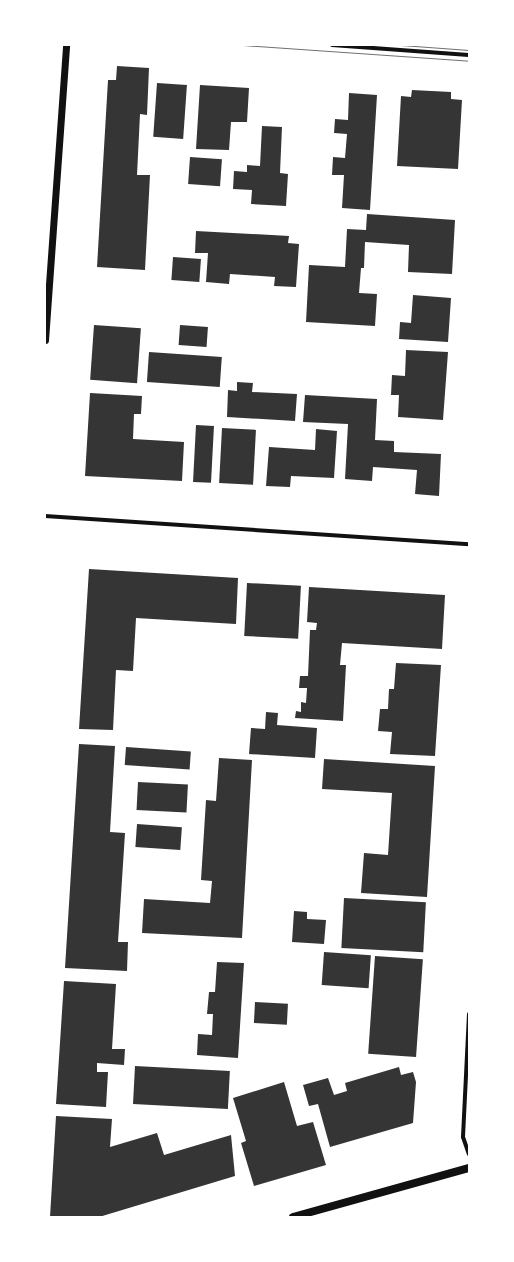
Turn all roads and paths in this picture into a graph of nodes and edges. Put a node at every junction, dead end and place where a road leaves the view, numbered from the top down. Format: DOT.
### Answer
graph roads {
  1 [pos="66,45"];
  2 [pos="332,45"];
  3 [pos="469,55"];
  4 [pos="45,340"];
  5 [pos="45,516"];
  6 [pos="469,544"];
  7 [pos="469,1014"];
  8 [pos="469,1154"];
  9 [pos="469,1168"];
  10 [pos="292,1217"];
  1 -- 4 [label="street"];
  2 -- 3 [label="street"];
  5 -- 6 [label="street"];
  7 -- 8 [label="street"];
  9 -- 10 [label="main road"];
}
